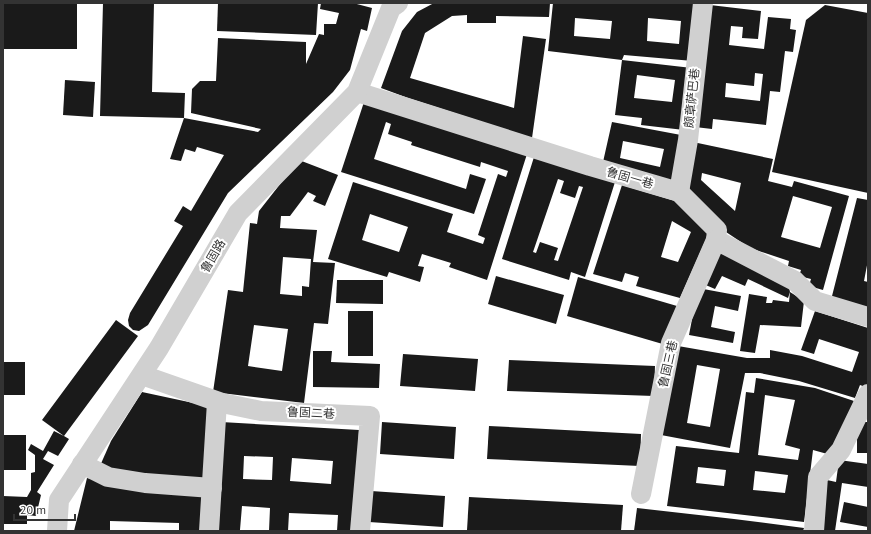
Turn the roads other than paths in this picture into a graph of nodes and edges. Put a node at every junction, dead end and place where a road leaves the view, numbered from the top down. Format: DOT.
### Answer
graph roads {
  1 [pos="398,3"];
  2 [pos="703,3"];
  3 [pos="357,92"];
  4 [pos="679,192"];
  5 [pos="716,240"];
  6 [pos="868,317"];
  7 [pos="142,375"];
  8 [pos="868,394"];
  9 [pos="217,402"];
  10 [pos="82,464"];
  11 [pos="212,488"];
  12 [pos="641,494"];
  13 [pos="57,531"];
  14 [pos="209,531"];
  15 [pos="360,531"];
  16 [pos="814,531"];
  1 -- 3 [label="street, 鲁固路"];
  2 -- 4 [label="street, 颇章萨巴巷"];
  3 -- 4 [label="street, 鲁固一巷"];
  3 -- 7 [label="street, 鲁固路"];
  4 -- 5 [label="street, 鲁固一巷"];
  5 -- 6 [label="street"];
  5 -- 12 [label="street, 鲁固三巷"];
  7 -- 9 [label="street, 鲁固二巷"];
  7 -- 10 [label="street, 鲁固路"];
  8 -- 16 [label="street"];
  9 -- 11 [label="street"];
  9 -- 15 [label="street, 鲁固二巷"];
  10 -- 11 [label="street"];
  10 -- 13 [label="street, 鲁固路"];
  11 -- 14 [label="street"];
}
